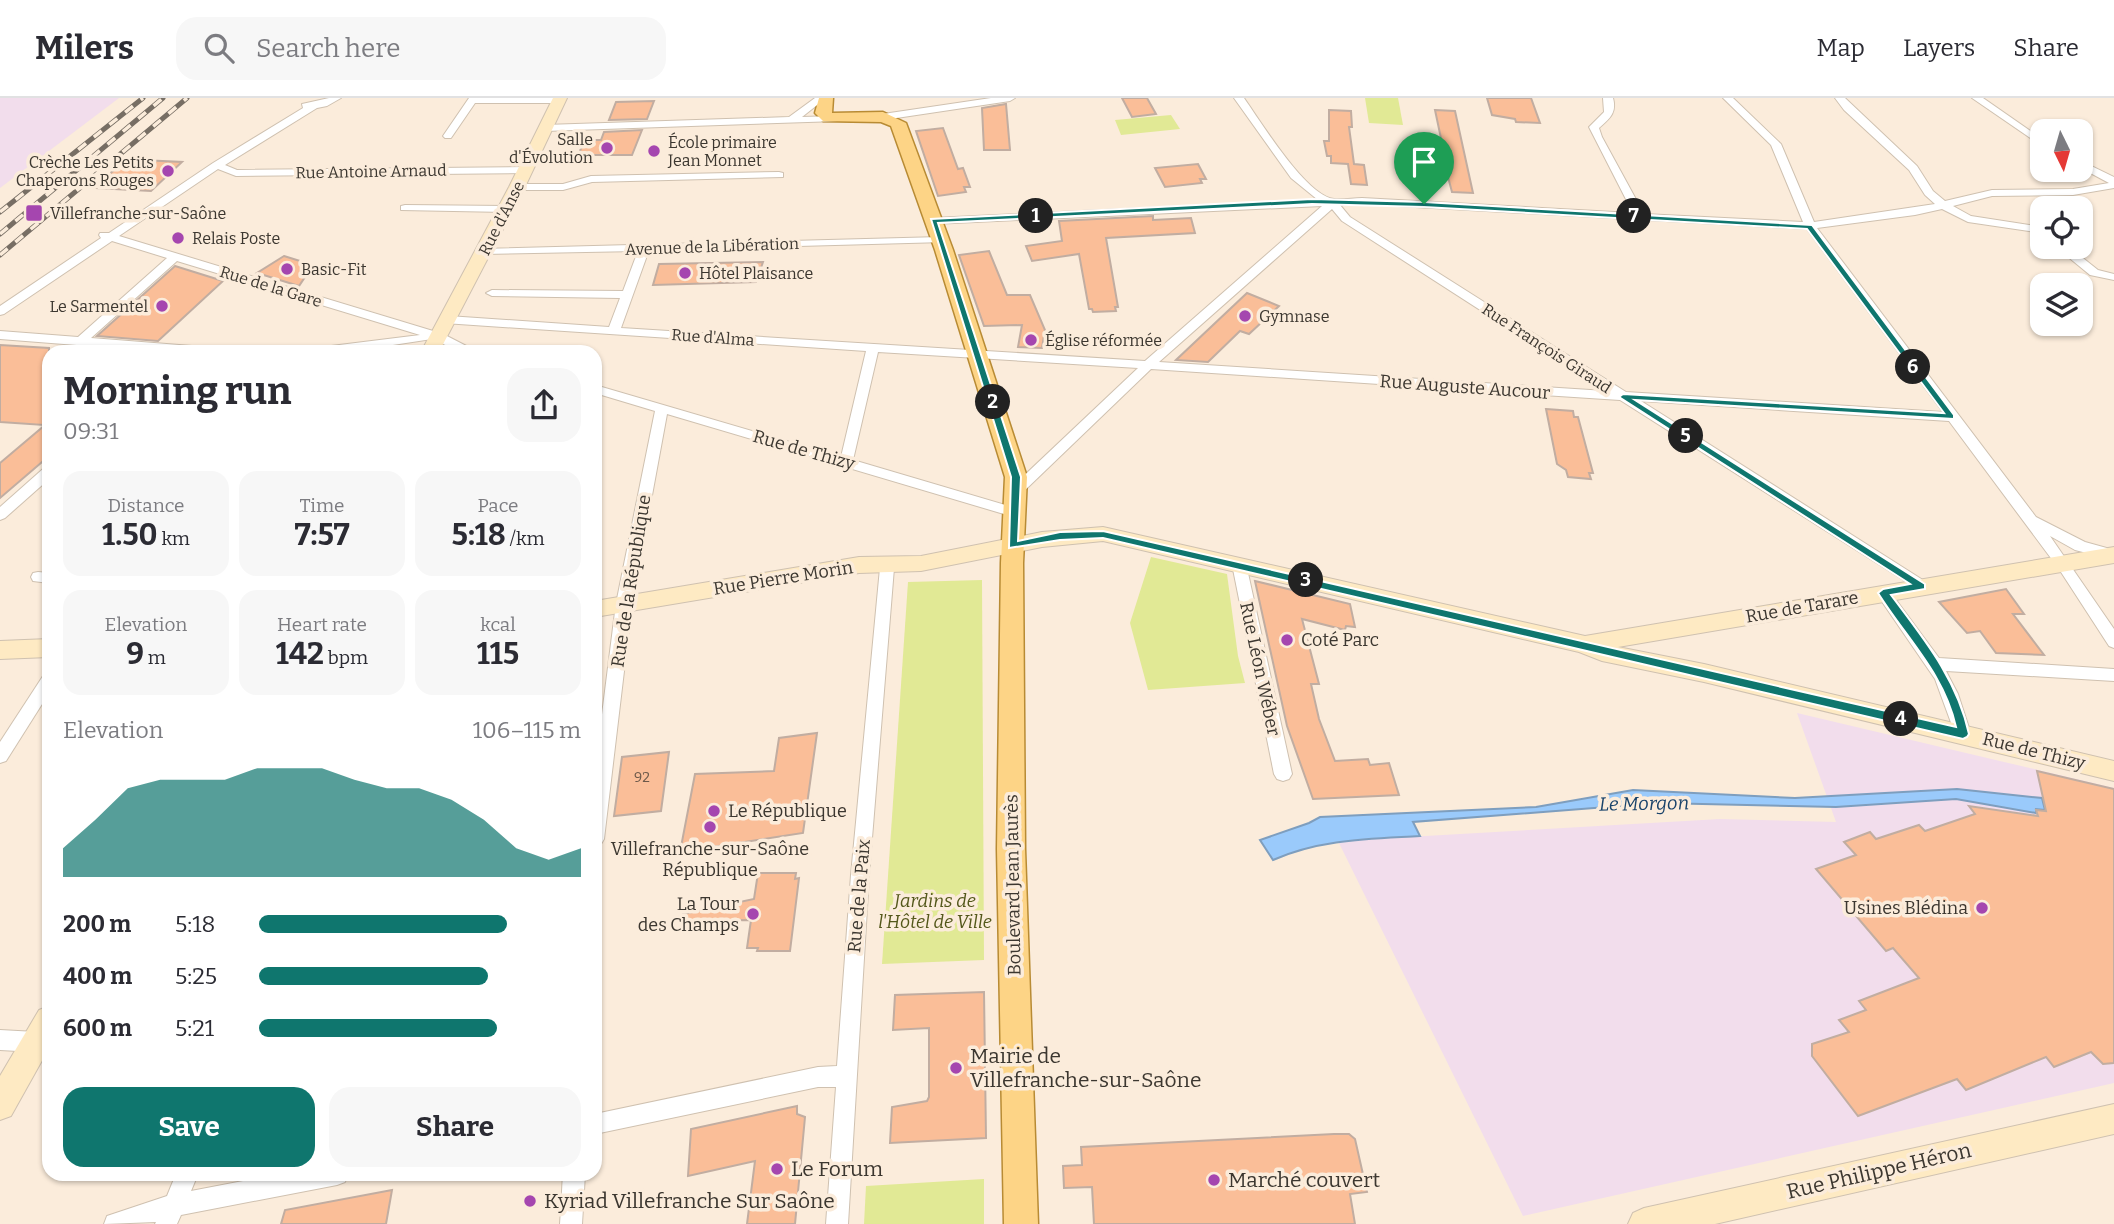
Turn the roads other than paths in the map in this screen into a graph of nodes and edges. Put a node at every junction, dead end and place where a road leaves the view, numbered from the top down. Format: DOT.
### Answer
graph roads {
  1 [pos="336,98"];
  2 [pos="1010,98"];
  3 [pos="1239,98"];
  4 [pos="1608,98"];
  5 [pos="1728,98"];
  6 [pos="1840,98"];
  7 [pos="1977,98"];
  8 [pos="473,99"];
  9 [pos="560,99"];
  10 [pos="298,101"];
  11 [pos="313,106"];
  12 [pos="826,106"];
  13 [pos="883,117"];
  14 [pos="791,121"];
  15 [pos="545,128"];
  16 [pos="2030,135"];
  17 [pos="448,136"];
  18 [pos="217,165"];
  19 [pos="526,170"];
  20 [pos="2093,171"];
  21 [pos="779,175"];
  22 [pos="2114,183"];
  23 [pos="517,187"];
  24 [pos="1332,203"];
  25 [pos="1943,205"];
  26 [pos="405,208"];
  27 [pos="506,209"];
  28 [pos="1641,217"];
  29 [pos="933,221"];
  30 [pos="1810,226"];
  31 [pos="2030,228"];
  32 [pos="107,236"];
  33 [pos="941,240"];
  34 [pos="645,247"];
  35 [pos="483,251"];
  36 [pos="176,256"];
  37 [pos="2077,259"];
  38 [pos="2114,277"];
  39 [pos="492,293"];
  40 [pos="628,295"];
  41 [pos="0,303"];
  42 [pos="0,311"];
  43 [pos="448,320"];
  44 [pos="614,330"];
  45 [pos="0,335"];
  46 [pos="81,341"];
  47 [pos="435,344"];
  48 [pos="122,345"];
  49 [pos="873,348"];
  50 [pos="978,356"];
  51 [pos="1147,366"];
  52 [pos="602,393"];
  53 [pos="1623,397"];
  54 [pos="662,408"];
  55 [pos="1951,417"];
  56 [pos="846,463"];
  57 [pos="42,477"];
  58 [pos="1015,501"];
  59 [pos="0,515"];
  60 [pos="2027,516"];
  61 [pos="1013,546"];
  62 [pos="2114,555"];
  63 [pos="1239,564"];
  64 [pos="2064,565"];
  65 [pos="887,568"];
  66 [pos="1921,586"];
  67 [pos="1883,593"];
  68 [pos="624,604"];
  69 [pos="602,608"];
  70 [pos="1697,626"];
  71 [pos="2114,642"];
  72 [pos="1584,644"];
  73 [pos="42,648"];
  74 [pos="0,649"];
  75 [pos="1936,664"];
  76 [pos="1704,673"];
  77 [pos="2114,675"];
  78 [pos="42,693"];
  79 [pos="1963,734"];
  80 [pos="0,755"];
  81 [pos="2114,771"];
  82 [pos="1283,774"];
  83 [pos="602,782"];
  84 [pos="42,1031"];
  85 [pos="42,1033"];
  86 [pos="0,1040"];
  87 [pos="845,1076"];
  88 [pos="0,1105"];
  89 [pos="2114,1119"];
  90 [pos="602,1123"];
  91 [pos="184,1181"];
  92 [pos="308,1181"];
  93 [pos="573,1181"];
  94 [pos="169,1215"];
  95 [pos="115,1224"];
  96 [pos="571,1224"];
  97 [pos="837,1224"];
  98 [pos="1021,1224"];
  99 [pos="1644,1224"];
  1 -- 11 [label="street"];
  2 -- 13 [label="street"];
  3 -- 24 [label="street, Rue François Giraud"];
  4 -- 28 [label="street"];
  5 -- 30 [label="street"];
  6 -- 25 [label="street"];
  7 -- 16 [label="street"];
  8 -- 9 [label="street"];
  8 -- 17 [label="street"];
  9 -- 15 [label="main road, Rue d'Anse"];
  10 -- 11 [label="street"];
  10 -- 32 [label="street"];
  11 -- 18 [label="street"];
  12 -- 13 [label="main road"];
  12 -- 14 [label="street"];
  12 -- 14 [label="street"];
  13 -- 29 [label="main road, Boulevard Jean Jaurès"];
  14 -- 15 [label="street"];
  15 -- 19 [label="main road, Rue d'Anse"];
  18 -- 19 [label="street, Rue Antoine Arnaud"];
  18 -- 32 [label="street"];
  19 -- 23 [label="main road, Rue d'Anse"];
  20 -- 22 [label="street"];
  21 -- 23 [label="street"];
  22 -- 25 [label="street"];
  23 -- 27 [label="main road, Rue d'Anse"];
  24 -- 28 [label="street"];
  24 -- 29 [label="street"];
  24 -- 51 [label="street"];
  24 -- 53 [label="street, Rue François Giraud"];
  25 -- 30 [label="street"];
  25 -- 31 [label="street"];
  26 -- 27 [label="street"];
  27 -- 35 [label="main road, Rue d'Anse"];
  28 -- 30 [label="street"];
  29 -- 33 [label="main road, Boulevard Jean Jaurès"];
  30 -- 55 [label="street"];
  32 -- 36 [label="street, Rue de la Gare"];
  32 -- 41 [label="street"];
  32 -- 42 [label="street"];
  33 -- 34 [label="street, Avenue de la Libération"];
  33 -- 50 [label="main road, Boulevard Jean Jaurès"];
  34 -- 35 [label="street, Avenue de la Libération"];
  34 -- 40 [label="street"];
  35 -- 43 [label="main road, Rue d'Anse"];
  36 -- 46 [label="street"];
  36 -- 47 [label="street, Rue de la Gare"];
  37 -- 38 [label="street"];
  39 -- 40 [label="street"];
  40 -- 44 [label="street"];
  43 -- 44 [label="street, Rue d'Alma"];
  43 -- 47 [label="main road, Rue d'Anse"];
  44 -- 49 [label="street, Rue d'Alma"];
  45 -- 46 [label="street"];
  46 -- 48 [label="street"];
  49 -- 50 [label="street, Rue d'Alma"];
  49 -- 56 [label="street"];
  50 -- 51 [label="street, Rue Auguste Aucour"];
  50 -- 58 [label="main road, Boulevard Jean Jaurès"];
  51 -- 53 [label="street, Rue Auguste Aucour"];
  51 -- 58 [label="street"];
  52 -- 54 [label="street, Rue de Thizy"];
  53 -- 55 [label="street, Rue Auguste Aucour"];
  53 -- 66 [label="street, Rue François Giraud"];
  54 -- 56 [label="street, Rue de Thizy"];
  54 -- 68 [label="street, Rue de la République"];
  55 -- 60 [label="street"];
  56 -- 58 [label="street, Rue de Thizy"];
  57 -- 59 [label="street"];
  58 -- 61 [label="main road, Boulevard Jean Jaurès"];
  60 -- 62 [label="street"];
  60 -- 64 [label="street"];
  61 -- 63 [label="main road, Rue de Thizy"];
  61 -- 65 [label="main road, Rue Pierre Morin"];
  61 -- 98 [label="main road, Boulevard Jean Jaurès"];
  62 -- 64 [label="main road, Rue de Tarare"];
  63 -- 72 [label="main road, Rue de Thizy"];
  63 -- 82 [label="street, Rue Léon Wéber"];
  64 -- 66 [label="main road, Rue de Tarare"];
  64 -- 71 [label="street"];
  65 -- 68 [label="main road, Rue Pierre Morin"];
  65 -- 87 [label="street, Rue de la Paix"];
  66 -- 67 [label="main road, Rue de Tarare"];
  67 -- 70 [label="main road, Rue de Tarare"];
  67 -- 75 [label="street"];
  68 -- 69 [label="main road, Rue Pierre Morin"];
  68 -- 83 [label="street, Rue de la République"];
  70 -- 72 [label="main road, Rue de Tarare"];
  70 -- 76 [label="main road"];
  72 -- 76 [label="main road, Rue de Thizy"];
  73 -- 74 [label="main road"];
  75 -- 77 [label="street"];
  75 -- 79 [label="street"];
  76 -- 79 [label="main road, Rue de Thizy"];
  78 -- 80 [label="street"];
  79 -- 81 [label="main road, Rue de Thizy"];
  84 -- 86 [label="street"];
  85 -- 88 [label="main road"];
  87 -- 90 [label="street"];
  87 -- 97 [label="street, Rue de la Paix"];
  89 -- 99 [label="main road, Rue Philippe Héron"];
  91 -- 94 [label="street"];
  92 -- 94 [label="street"];
  93 -- 96 [label="street"];
  94 -- 95 [label="street"];
}
